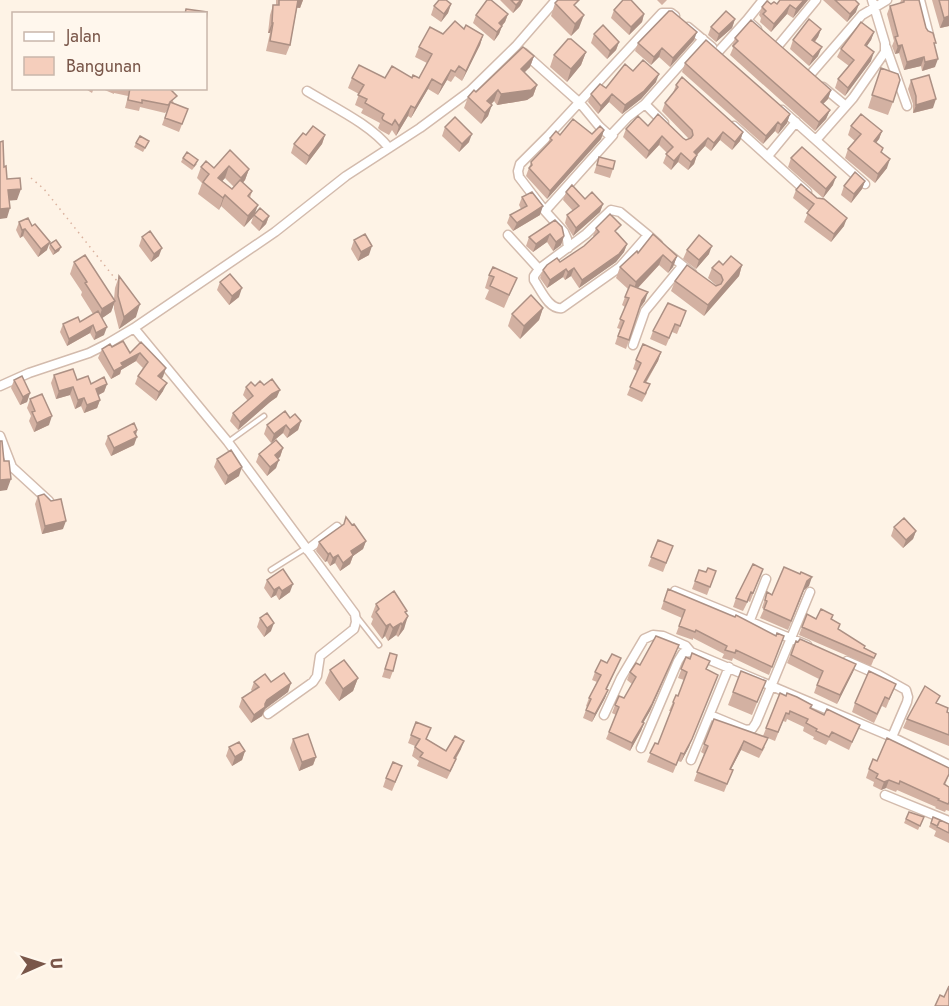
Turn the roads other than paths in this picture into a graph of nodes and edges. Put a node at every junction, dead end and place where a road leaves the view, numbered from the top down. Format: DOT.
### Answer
graph roads {
  1 [pos="556,0"];
  2 [pos="763,0"];
  3 [pos="816,0"];
  4 [pos="887,0"];
  5 [pos="920,0"];
  6 [pos="873,4"];
  7 [pos="747,20"];
  8 [pos="762,32"];
  9 [pos="929,35"];
  10 [pos="703,39"];
  11 [pos="770,39"];
  12 [pos="885,44"];
  13 [pos="516,46"];
  14 [pos="778,46"];
  15 [pos="718,52"];
  16 [pos="786,53"];
  17 [pos="727,60"];
  18 [pos="802,68"];
  19 [pos="673,72"];
  20 [pos="810,75"];
  21 [pos="682,80"];
  22 [pos="307,91"];
  23 [pos="580,103"];
  24 [pos="645,104"];
  25 [pos="779,106"];
  26 [pos="846,106"];
  27 [pos="907,106"];
  28 [pos="725,118"];
  29 [pos="796,122"];
  30 [pos="668,127"];
  31 [pos="613,135"];
  32 [pos="816,140"];
  33 [pos="389,148"];
  34 [pos="768,156"];
  35 [pos="866,184"];
  36 [pos="813,198"];
  37 [pos="545,212"];
  38 [pos="508,235"];
  39 [pos="648,235"];
  40 [pos="568,248"];
  41 [pos="682,266"];
  42 [pos="539,269"];
  43 [pos="697,278"];
  44 [pos="134,328"];
  45 [pos="633,345"];
  46 [pos="0,386"];
  47 [pos="264,416"];
  48 [pos="0,436"];
  49 [pos="228,442"];
  50 [pos="50,502"];
  51 [pos="337,527"];
  52 [pos="307,549"];
  53 [pos="271,570"];
  54 [pos="766,579"];
  55 [pos="675,591"];
  56 [pos="810,592"];
  57 [pos="355,614"];
  58 [pos="750,620"];
  59 [pos="791,638"];
  60 [pos="379,645"];
  61 [pos="811,647"];
  62 [pos="691,652"];
  63 [pos="841,659"];
  64 [pos="729,668"];
  65 [pos="771,686"];
  66 [pos="268,714"];
  67 [pos="604,715"];
  68 [pos="710,715"];
  69 [pos="892,737"];
  70 [pos="641,748"];
  71 [pos="692,760"];
  72 [pos="949,765"];
  73 [pos="885,795"];
  74 [pos="949,821"];
  1 -- 13 [label="street"];
  2 -- 7 [label="street"];
  3 -- 14 [label="street"];
  4 -- 6 [label="street"];
  5 -- 9 [label="street"];
  6 -- 12 [label="street"];
  6 -- 20 [label="street"];
  7 -- 8 [label="street"];
  7 -- 15 [label="street"];
  10 -- 15 [label="street"];
  10 -- 19 [label="street"];
  10 -- 23 [label="street"];
  11 -- 14 [label="street"];
  12 -- 26 [label="street"];
  12 -- 27 [label="street"];
  13 -- 23 [label="street"];
  13 -- 33 [label="street"];
  14 -- 16 [label="street"];
  15 -- 17 [label="street"];
  18 -- 20 [label="street"];
  19 -- 21 [label="street"];
  19 -- 24 [label="street"];
  20 -- 26 [label="street"];
  22 -- 33 [label="street"];
  23 -- 31 [label="street"];
  23 -- 37 [label="street"];
  24 -- 30 [label="street"];
  24 -- 31 [label="street"];
  25 -- 29 [label="street"];
  26 -- 32 [label="street"];
  28 -- 34 [label="street"];
  29 -- 32 [label="street"];
  29 -- 34 [label="street"];
  31 -- 37 [label="street"];
  32 -- 35 [label="street"];
  33 -- 44 [label="street"];
  34 -- 36 [label="street"];
  37 -- 40 [label="street"];
  38 -- 42 [label="street"];
  39 -- 40 [label="street"];
  39 -- 41 [label="street"];
  39 -- 42 [label="street"];
  40 -- 42 [label="street"];
  41 -- 43 [label="street"];
  41 -- 45 [label="street"];
  44 -- 46 [label="street"];
  44 -- 49 [label="street"];
  47 -- 49 [label="lane"];
  48 -- 50 [label="street"];
  49 -- 52 [label="street"];
  51 -- 52 [label="street"];
  52 -- 53 [label="lane"];
  52 -- 57 [label="street"];
  54 -- 58 [label="street"];
  55 -- 58 [label="street"];
  56 -- 59 [label="street"];
  57 -- 60 [label="lane"];
  57 -- 66 [label="street"];
  58 -- 59 [label="street"];
  59 -- 61 [label="street"];
  59 -- 65 [label="street"];
  62 -- 64 [label="street"];
  62 -- 67 [label="street"];
  62 -- 70 [label="street"];
  63 -- 69 [label="street"];
  64 -- 65 [label="street"];
  64 -- 68 [label="street"];
  65 -- 68 [label="street"];
  65 -- 69 [label="street"];
  68 -- 71 [label="street"];
  69 -- 72 [label="street"];
  73 -- 74 [label="street"];
}
